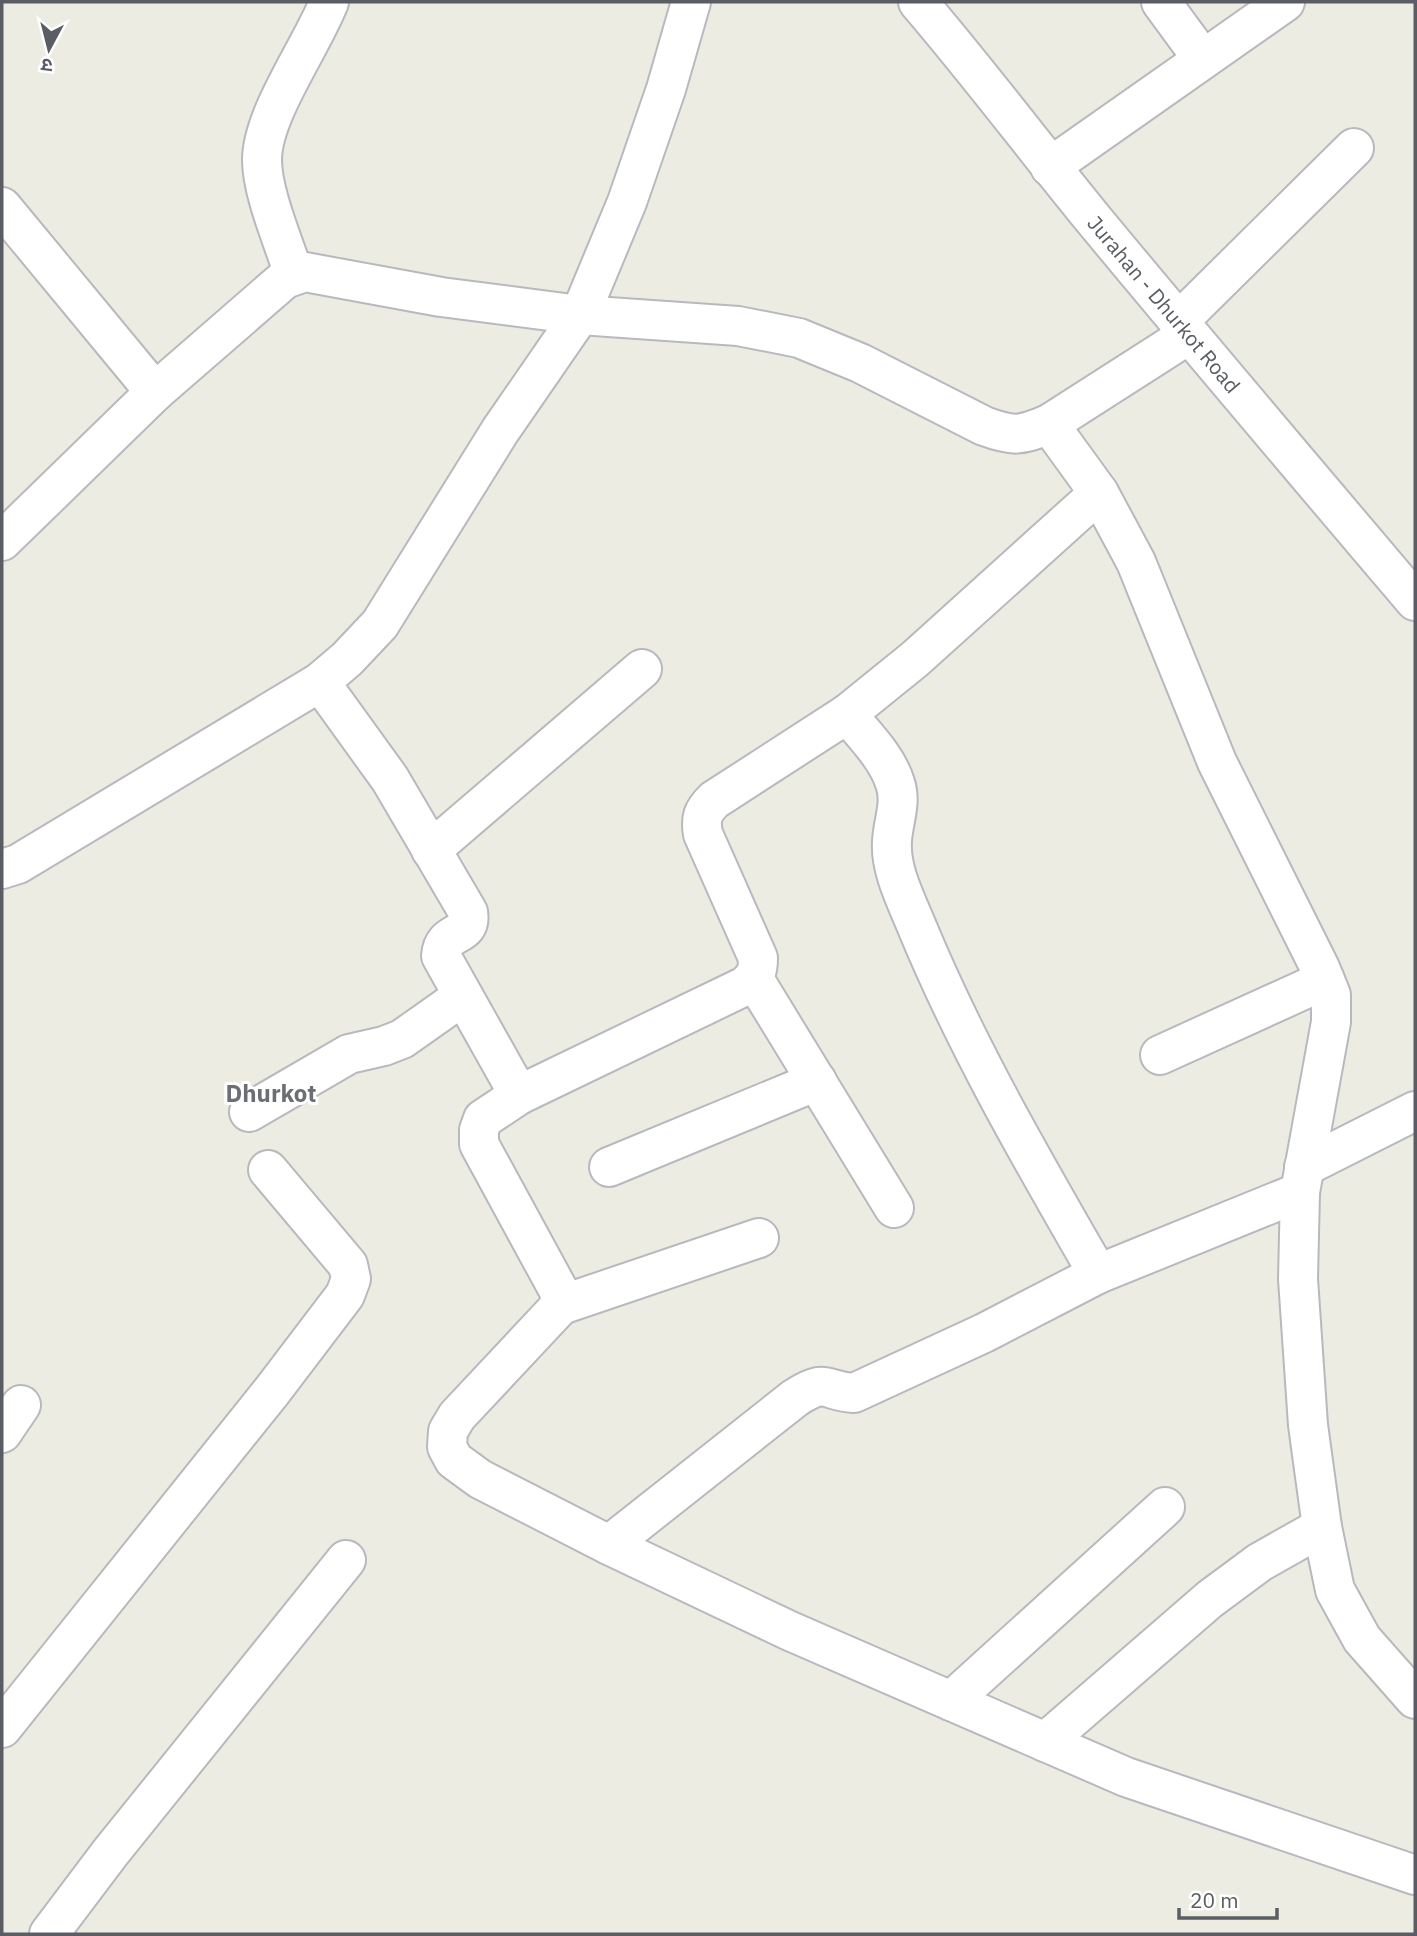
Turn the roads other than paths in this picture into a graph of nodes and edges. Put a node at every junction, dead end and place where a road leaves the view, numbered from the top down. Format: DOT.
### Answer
graph roads {
  1 [pos="329,2"];
  2 [pos="691,2"];
  3 [pos="918,2"];
  4 [pos="1161,2"];
  5 [pos="1285,2"];
  6 [pos="1202,58"];
  7 [pos="1354,148"];
  8 [pos="1050,167"];
  9 [pos="2,207"];
  10 [pos="294,275"];
  11 [pos="580,315"];
  12 [pos="1183,328"];
  13 [pos="155,392"];
  14 [pos="1049,424"];
  15 [pos="1099,493"];
  16 [pos="2,541"];
  17 [pos="1415,601"];
  18 [pos="642,669"];
  19 [pos="320,682"];
  20 [pos="847,714"];
  21 [pos="431,850"];
  22 [pos="2,869"];
  23 [pos="754,978"];
  24 [pos="1325,980"];
  25 [pos="463,996"];
  26 [pos="1160,1055"];
  27 [pos="817,1081"];
  28 [pos="519,1095"];
  29 [pos="1415,1111"];
  30 [pos="249,1112"];
  31 [pos="609,1167"];
  32 [pos="268,1170"];
  33 [pos="1302,1180"];
  34 [pos="894,1208"];
  35 [pos="759,1238"];
  36 [pos="1098,1275"];
  37 [pos="561,1305"];
  38 [pos="1165,1507"];
  39 [pos="1322,1527"];
  40 [pos="609,1545"];
  41 [pos="346,1560"];
  42 [pos="1415,1699"];
  43 [pos="951,1701"];
  44 [pos="2,1728"];
  45 [pos="1045,1742"];
  46 [pos="1415,1875"];
  47 [pos="48,1934"];
  1 -- 10 [label="street"];
  2 -- 11 [label="street"];
  3 -- 8 [label="street, Jurahan - Dhurkot Road"];
  4 -- 6 [label="street"];
  5 -- 6 [label="street"];
  6 -- 8 [label="street"];
  7 -- 12 [label="street"];
  8 -- 12 [label="street, Jurahan - Dhurkot Road"];
  9 -- 13 [label="street"];
  10 -- 11 [label="street"];
  10 -- 13 [label="street"];
  11 -- 14 [label="street"];
  11 -- 19 [label="street"];
  12 -- 14 [label="street"];
  12 -- 17 [label="street, Jurahan - Dhurkot Road"];
  13 -- 16 [label="street"];
  14 -- 15 [label="street"];
  15 -- 20 [label="street"];
  15 -- 24 [label="street"];
  18 -- 21 [label="street"];
  19 -- 21 [label="street"];
  19 -- 22 [label="street"];
  20 -- 23 [label="street"];
  20 -- 36 [label="street"];
  21 -- 25 [label="street"];
  23 -- 27 [label="street"];
  23 -- 28 [label="street"];
  24 -- 26 [label="street"];
  24 -- 33 [label="street"];
  25 -- 28 [label="street"];
  25 -- 30 [label="street"];
  27 -- 31 [label="street"];
  27 -- 34 [label="street"];
  28 -- 37 [label="street"];
  29 -- 33 [label="street"];
  32 -- 44 [label="street"];
  33 -- 36 [label="street"];
  33 -- 39 [label="street"];
  35 -- 37 [label="street"];
  36 -- 40 [label="street"];
  37 -- 40 [label="street"];
  38 -- 43 [label="street"];
  39 -- 42 [label="street"];
  39 -- 45 [label="street"];
  40 -- 43 [label="street"];
  41 -- 47 [label="street"];
  43 -- 45 [label="street"];
  45 -- 46 [label="street"];
}
